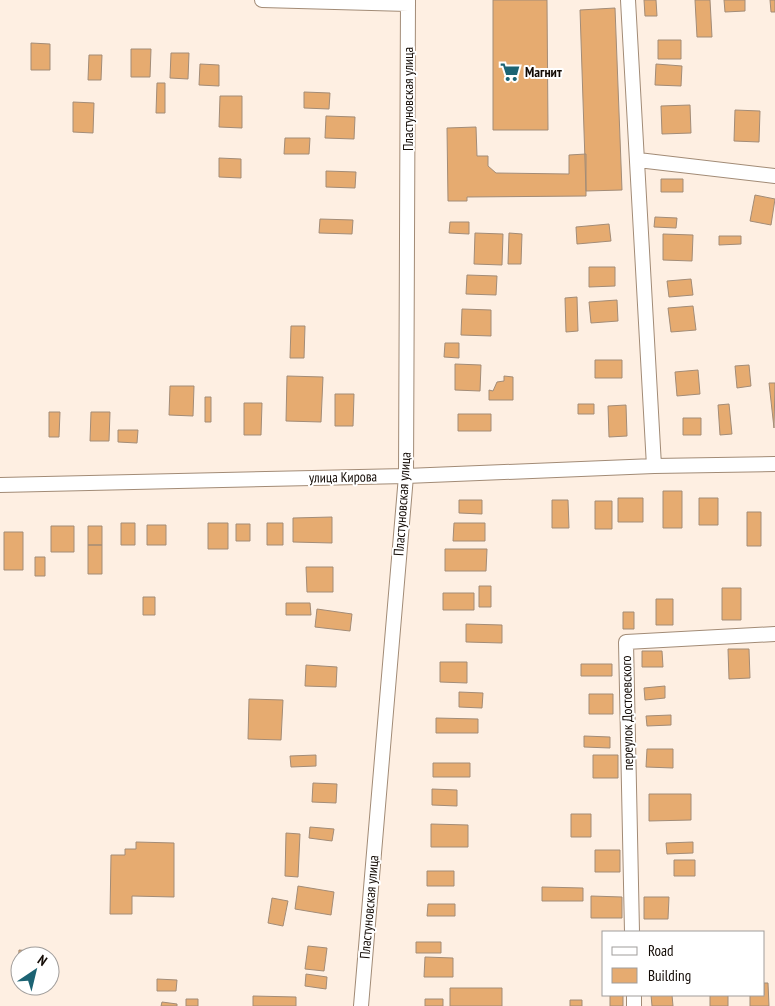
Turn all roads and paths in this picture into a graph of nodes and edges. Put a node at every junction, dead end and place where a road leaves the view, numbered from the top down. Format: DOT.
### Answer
graph roads {
  1 [pos="262,0"];
  2 [pos="628,0"];
  3 [pos="408,2"];
  4 [pos="638,160"];
  5 [pos="775,176"];
  6 [pos="775,464"];
  7 [pos="654,466"];
  8 [pos="406,476"];
  9 [pos="0,484"];
  10 [pos="775,634"];
  11 [pos="632,931"];
  12 [pos="361,1006"];
  1 -- 3 [label="street"];
  2 -- 4 [label="street"];
  3 -- 8 [label="street, Пластуновская улица"];
  4 -- 5 [label="street"];
  4 -- 7 [label="street"];
  6 -- 7 [label="street, улица Кирова"];
  7 -- 8 [label="street, улица Кирова"];
  8 -- 9 [label="street, улица Кирова"];
  8 -- 12 [label="street, Пластуновская улица"];
  10 -- 11 [label="street, переулок Достоевского"];
}
